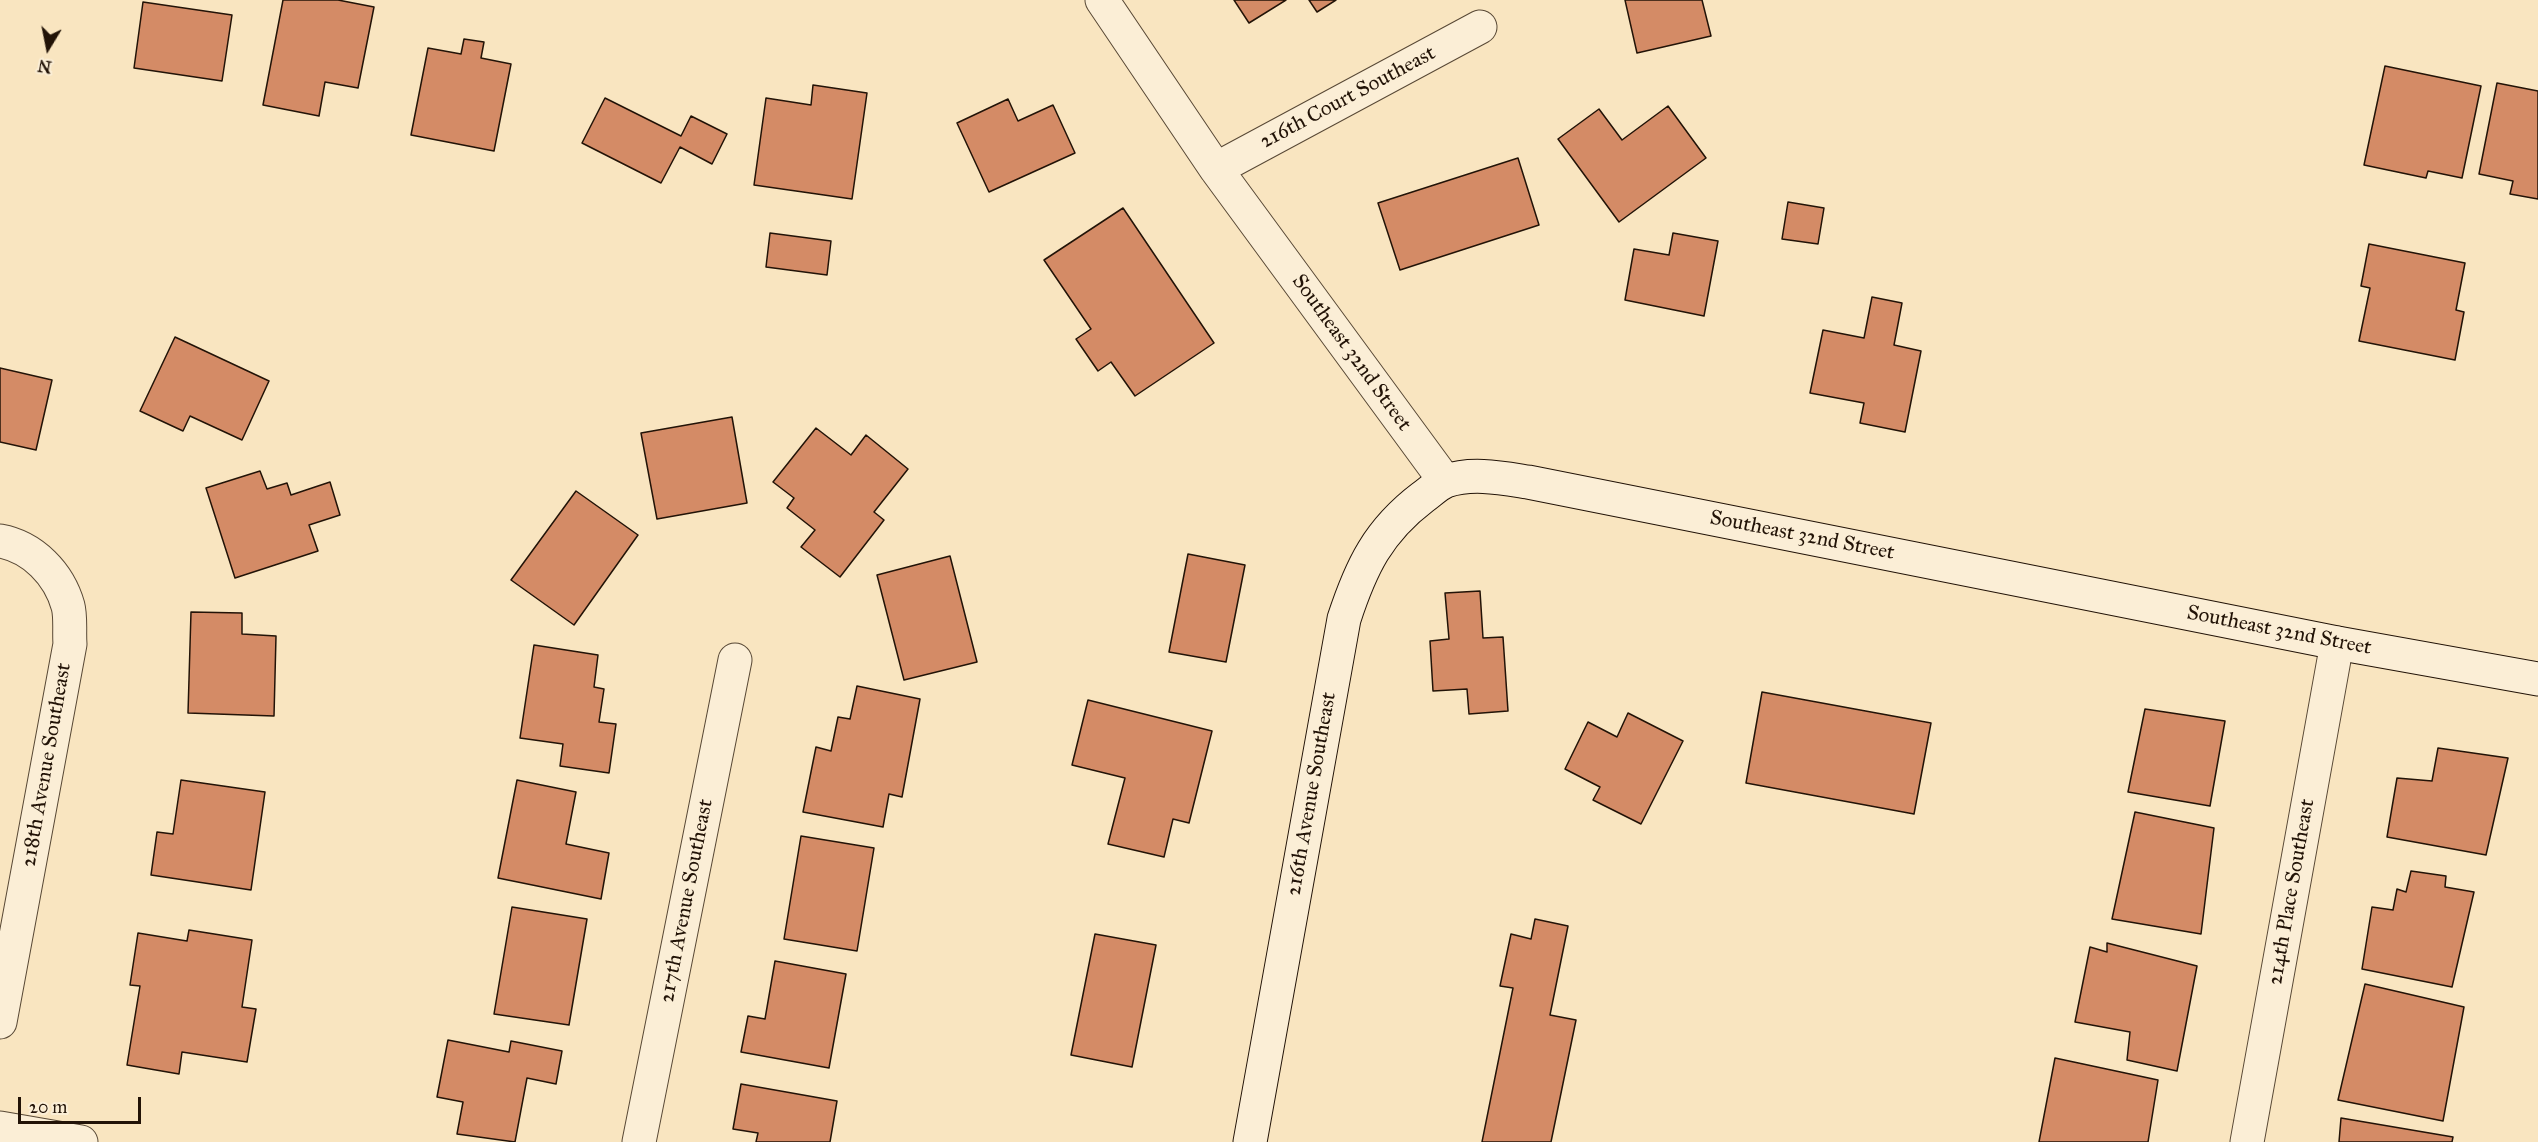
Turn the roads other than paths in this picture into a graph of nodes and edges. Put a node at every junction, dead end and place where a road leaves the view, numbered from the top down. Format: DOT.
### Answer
graph roads {
  1 [pos="1102,0"];
  2 [pos="1480,27"];
  3 [pos="1216,169"];
  4 [pos="1444,481"];
  5 [pos="0,541"];
  6 [pos="2337,643"];
  7 [pos="735,660"];
  8 [pos="2538,680"];
  9 [pos="0,1022"];
  10 [pos="0,1128"];
  11 [pos="81,1142"];
  12 [pos="639,1142"];
  13 [pos="1250,1142"];
  14 [pos="2247,1142"];
  1 -- 3 [label="street, Southeast 32nd Street"];
  2 -- 3 [label="street, 216th Court Southeast"];
  3 -- 4 [label="street, Southeast 32nd Street"];
  4 -- 6 [label="street, Southeast 32nd Street"];
  4 -- 13 [label="street, 216th Avenue Southeast"];
  5 -- 9 [label="street, 218th Avenue Southeast"];
  6 -- 8 [label="street, Southeast 32nd Street"];
  6 -- 14 [label="street, 214th Place Southeast"];
  7 -- 12 [label="street, 217th Avenue Southeast"];
  10 -- 11 [label="street"];
}
